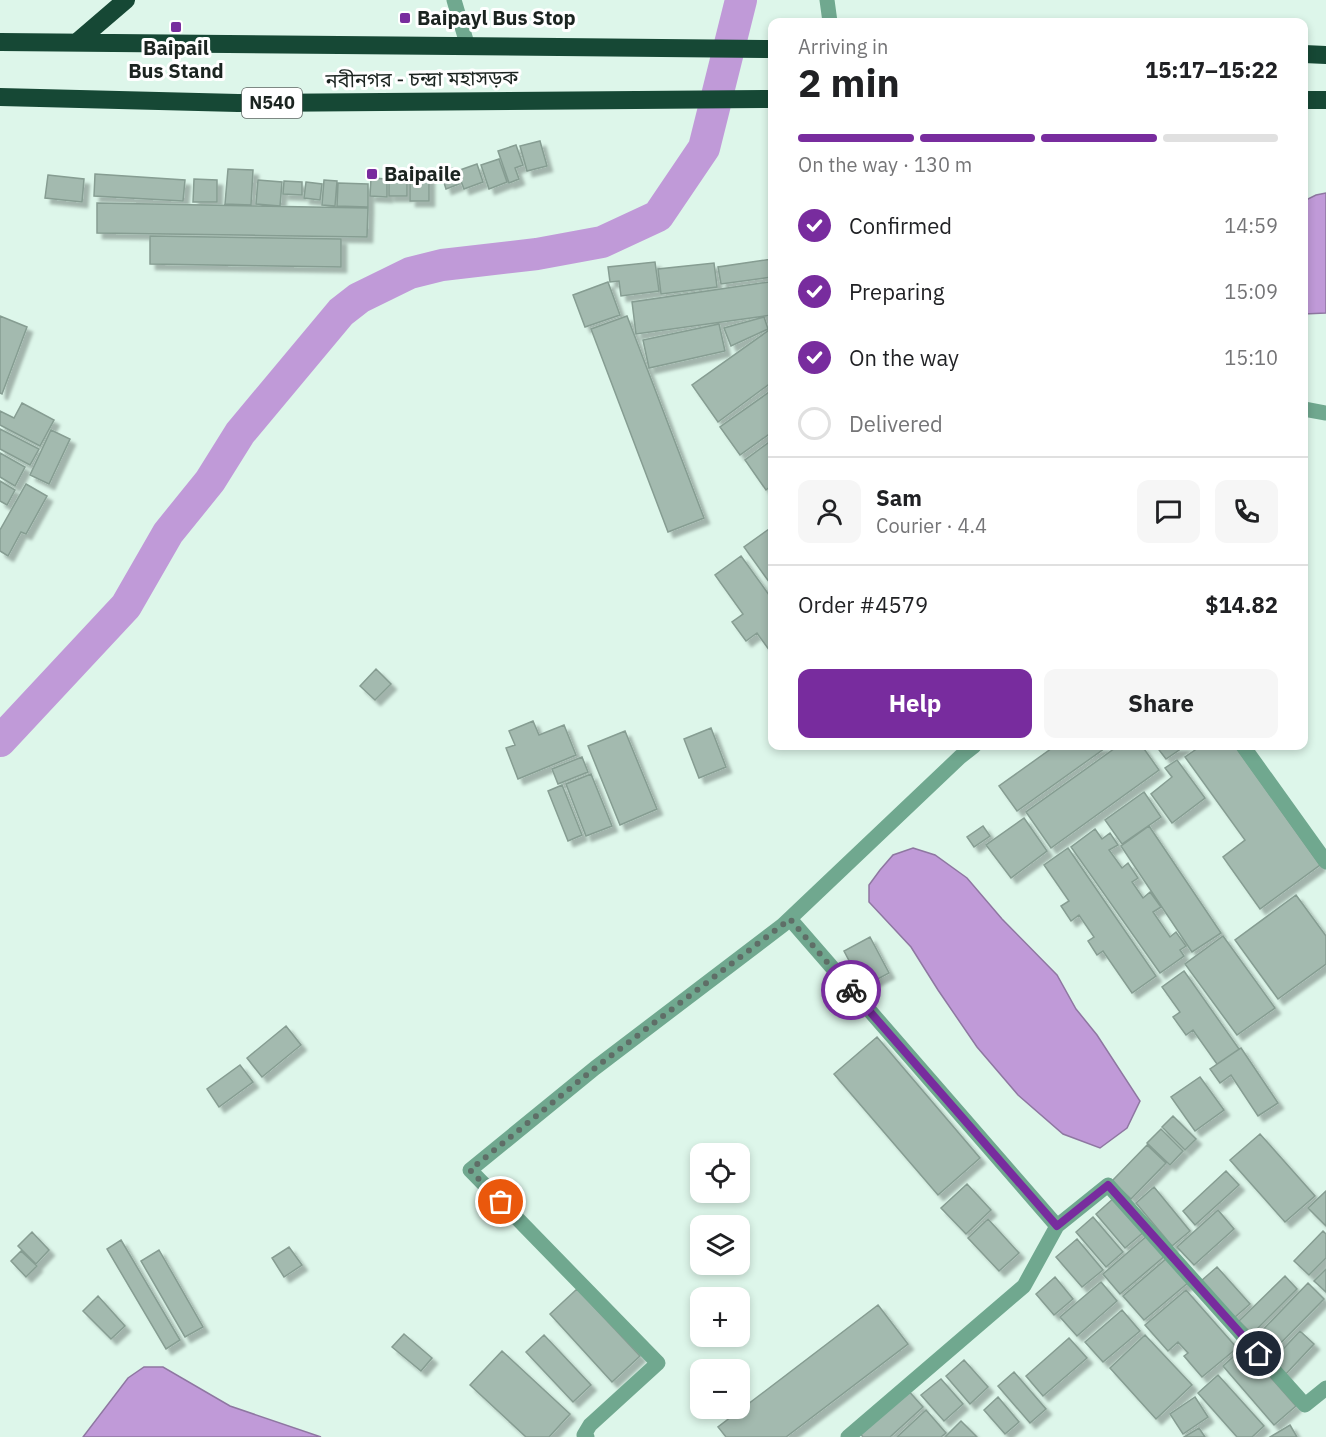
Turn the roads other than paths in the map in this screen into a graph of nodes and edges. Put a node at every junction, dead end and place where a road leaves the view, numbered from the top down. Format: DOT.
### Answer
graph roads {
  1 [pos="126,0"];
  2 [pos="454,0"];
  3 [pos="827,0"];
  4 [pos="829,18"];
  5 [pos="0,42"];
  6 [pos="77,42"];
  7 [pos="468,47"];
  8 [pos="768,49"];
  9 [pos="1308,54"];
  10 [pos="1326,55"];
  11 [pos="0,97"];
  12 [pos="768,99"];
  13 [pos="1308,100"];
  14 [pos="1326,100"];
  15 [pos="1308,410"];
  16 [pos="1326,414"];
  17 [pos="969,750"];
  18 [pos="1246,750"];
  19 [pos="1326,862"];
  20 [pos="790,919"];
  21 [pos="1057,1226"];
  22 [pos="1326,1388"];
  23 [pos="587,1437"];
  24 [pos="848,1437"];
  1 -- 6 [label="highway"];
  2 -- 7 [label="street"];
  3 -- 4 [label="street"];
  5 -- 6 [label="highway, নবীনগর - চন্দ্রা মহাসড়ক"];
  6 -- 7 [label="highway, নবীনগর - চন্দ্রা মহাসড়ক"];
  7 -- 8 [label="highway, নবীনগর - চন্দ্রা মহাসড়ক"];
  9 -- 10 [label="highway"];
  11 -- 12 [label="highway, নবীনগর - চন্দ্রা মহাসড়ক / N540"];
  13 -- 14 [label="highway"];
  15 -- 16 [label="street"];
  17 -- 20 [label="street"];
  18 -- 19 [label="street"];
  20 -- 21 [label="street"];
  20 -- 23 [label="street"];
  21 -- 22 [label="street"];
  21 -- 24 [label="street"];
}
